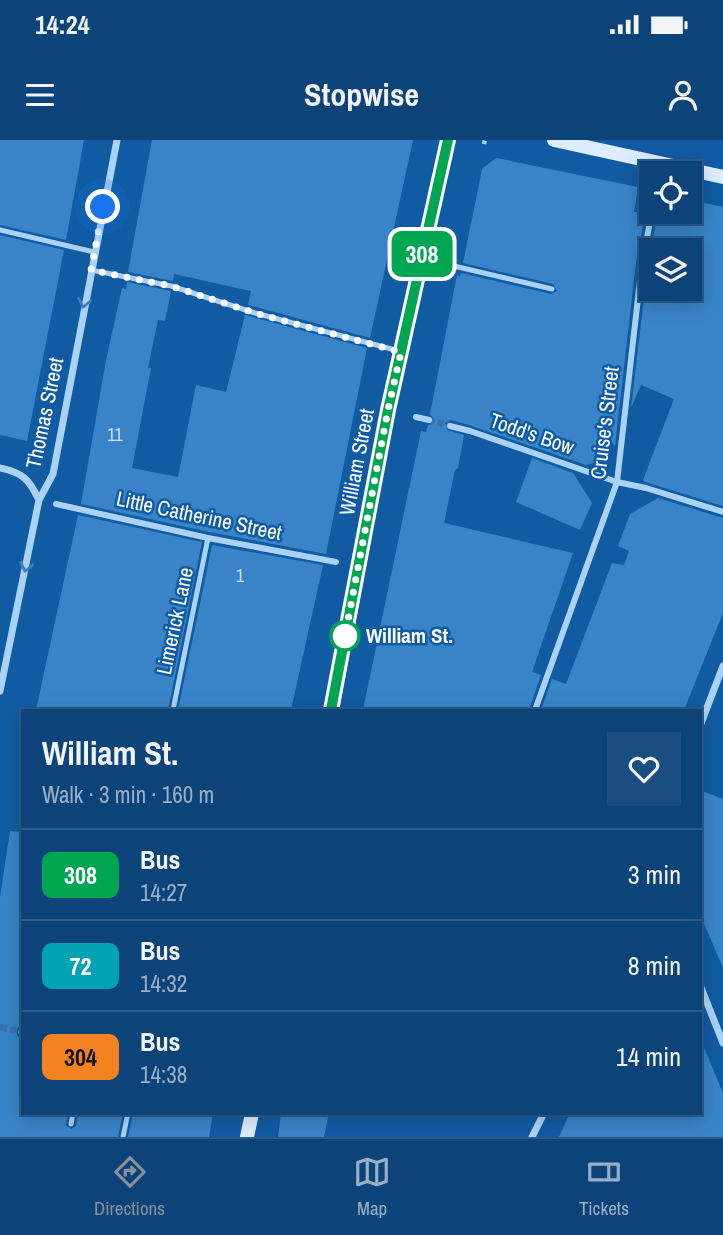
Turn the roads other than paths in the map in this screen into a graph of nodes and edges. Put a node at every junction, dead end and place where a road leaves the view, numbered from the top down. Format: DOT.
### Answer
graph roads {
  1 [pos="117,140"];
  2 [pos="447,140"];
  3 [pos="554,140"];
  4 [pos="639,163"];
  5 [pos="702,174"];
  6 [pos="723,177"];
  7 [pos="650,224"];
  8 [pos="0,230"];
  9 [pos="94,252"];
  10 [pos="421,258"];
  11 [pos="91,270"];
  12 [pos="552,289"];
  13 [pos="401,352"];
  14 [pos="416,417"];
  15 [pos="429,420"];
  16 [pos="450,426"];
  17 [pos="0,468"];
  18 [pos="617,482"];
  19 [pos="39,500"];
  20 [pos="56,504"];
  21 [pos="723,512"];
  22 [pos="208,538"];
  23 [pos="336,562"];
  24 [pos="723,666"];
  25 [pos="0,691"];
  26 [pos="173,709"];
  27 [pos="331,709"];
  28 [pos="535,709"];
  29 [pos="702,721"];
  30 [pos="702,990"];
  31 [pos="723,1043"];
  32 [pos="73,1115"];
  33 [pos="128,1115"];
  34 [pos="252,1115"];
  35 [pos="543,1115"];
  36 [pos="71,1124"];
  37 [pos="122,1137"];
  38 [pos="247,1137"];
  39 [pos="532,1137"];
  1 -- 9 [label="street, Thomas Street"];
  2 -- 10 [label="main road, William Street"];
  3 -- 4 [label="main road"];
  5 -- 6 [label="main road"];
  7 -- 18 [label="street, Cruise's Street"];
  8 -- 9 [label="lane"];
  9 -- 11 [label="street, Thomas Street"];
  10 -- 12 [label="lane"];
  10 -- 13 [label="main road, William Street"];
  11 -- 13 [label="lane"];
  11 -- 19 [label="street, Thomas Street, one-way"];
  13 -- 27 [label="main road, William Street"];
  14 -- 15 [label="street"];
  16 -- 18 [label="street, Todd's Bow"];
  17 -- 19 [label="street"];
  18 -- 21 [label="street, Todd's Bow"];
  18 -- 28 [label="street, Cruise's Street"];
  19 -- 25 [label="street, Thomas Street, one-way"];
  20 -- 22 [label="street, Little Catherine Street"];
  22 -- 23 [label="street, Little Catherine Street"];
  22 -- 26 [label="lane, Limerick Lane"];
  24 -- 29 [label="street"];
  30 -- 31 [label="street"];
  32 -- 36 [label="lane"];
  33 -- 37 [label="lane"];
  34 -- 38 [label="main road"];
  35 -- 39 [label="street"];
}
